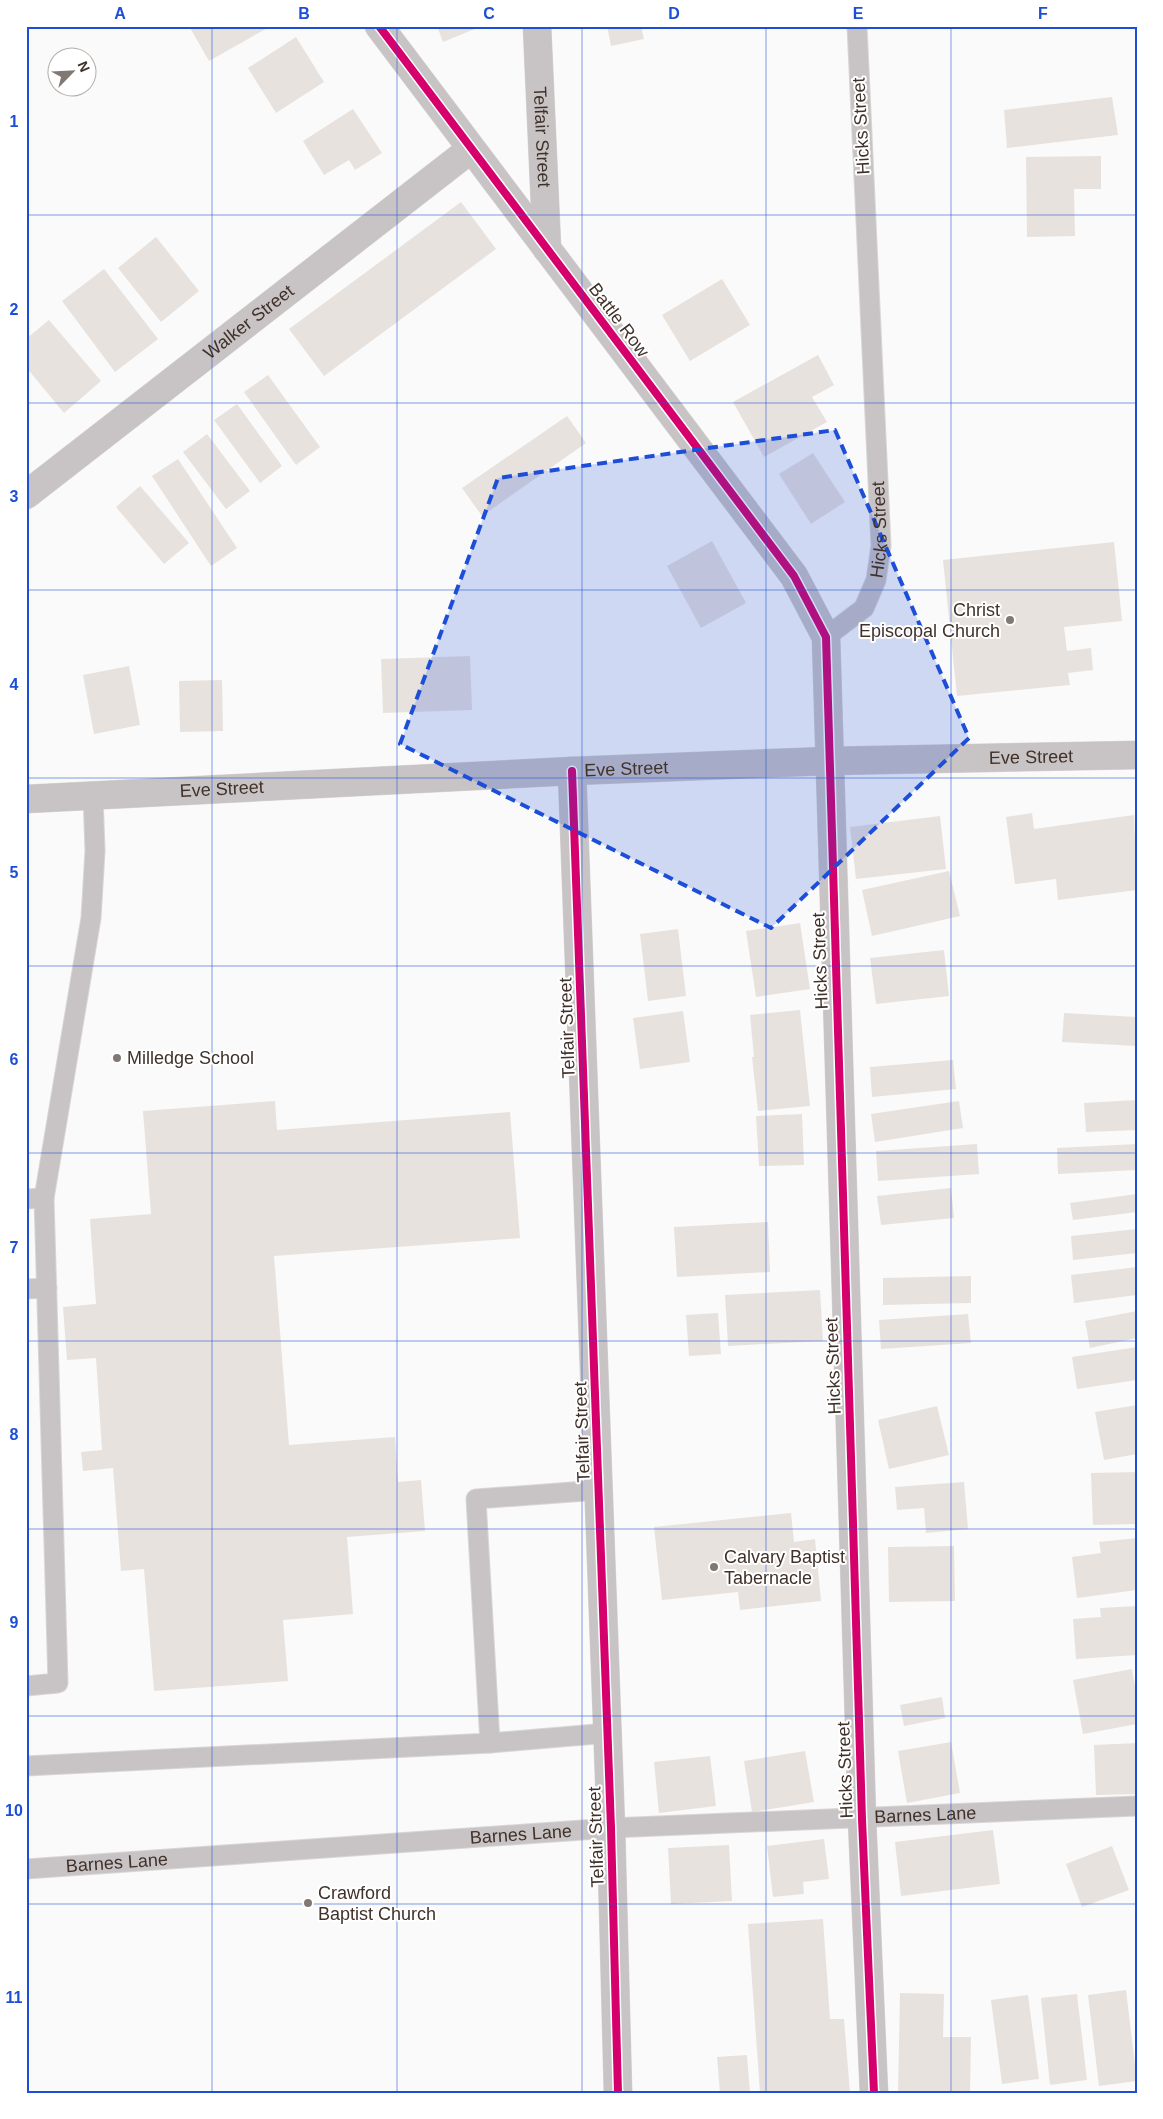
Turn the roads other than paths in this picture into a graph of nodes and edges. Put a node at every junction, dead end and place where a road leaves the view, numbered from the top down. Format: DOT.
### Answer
graph roads {
  1 [pos="379,26"];
  2 [pos="537,26"];
  3 [pos="857,26"];
  4 [pos="471,149"];
  5 [pos="547,249"];
  6 [pos="26,495"];
  7 [pos="826,637"];
  8 [pos="1137,755"];
  9 [pos="829,761"];
  10 [pos="572,771"];
  11 [pos="93,796"];
  12 [pos="26,799"];
  13 [pos="35,1198"];
  14 [pos="47,1288"];
  15 [pos="26,1289"];
  16 [pos="599,1490"];
  17 [pos="26,1686"];
  18 [pos="608,1733"];
  19 [pos="490,1743"];
  20 [pos="26,1766"];
  21 [pos="1137,1806"];
  22 [pos="862,1819"];
  23 [pos="611,1828"];
  24 [pos="26,1869"];
  25 [pos="618,2093"];
  26 [pos="874,2093"];
  1 -- 4 [label="street, Battle Row"];
  2 -- 5 [label="street, Telfair Street"];
  3 -- 7 [label="lane, Hicks Street"];
  4 -- 5 [label="street, Battle Row"];
  4 -- 6 [label="street, Walker Street"];
  5 -- 7 [label="street, Battle Row"];
  7 -- 9 [label="street, Hicks Street"];
  8 -- 9 [label="street, Eve Street"];
  9 -- 10 [label="street, Eve Street"];
  9 -- 22 [label="street, Hicks Street"];
  10 -- 11 [label="street, Eve Street"];
  10 -- 16 [label="street, Telfair Street"];
  11 -- 12 [label="street, Eve Street"];
  11 -- 13 [label="lane"];
  13 -- 14 [label="lane"];
  14 -- 15 [label="lane"];
  14 -- 17 [label="lane"];
  16 -- 18 [label="street, Telfair Street"];
  16 -- 19 [label="lane"];
  18 -- 19 [label="lane"];
  18 -- 23 [label="street, Telfair Street"];
  19 -- 20 [label="lane"];
  21 -- 22 [label="lane, Barnes Lane"];
  22 -- 23 [label="lane, Barnes Lane"];
  22 -- 26 [label="street, Hicks Street"];
  23 -- 24 [label="lane, Barnes Lane"];
  23 -- 25 [label="street, Telfair Street"];
}
